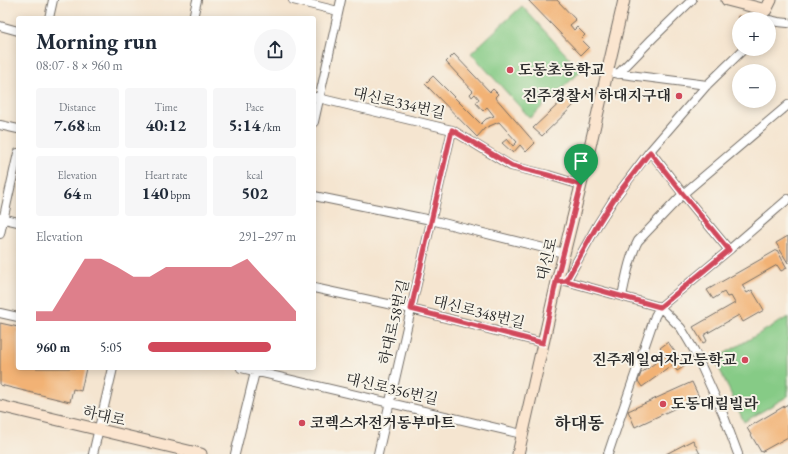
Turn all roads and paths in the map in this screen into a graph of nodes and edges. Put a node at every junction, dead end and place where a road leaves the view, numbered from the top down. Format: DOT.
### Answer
graph roads {
  1 [pos="53,0"];
  2 [pos="197,0"];
  3 [pos="292,0"];
  4 [pos="341,0"];
  5 [pos="624,0"];
  6 [pos="692,0"];
  7 [pos="727,0"];
  8 [pos="771,0"];
  9 [pos="338,11"];
  10 [pos="754,12"];
  11 [pos="767,12"];
  12 [pos="49,16"];
  13 [pos="193,16"];
  14 [pos="776,21"];
  15 [pos="788,23"];
  16 [pos="0,26"];
  17 [pos="16,30"];
  18 [pos="737,56"];
  19 [pos="613,73"];
  20 [pos="707,85"];
  21 [pos="317,98"];
  22 [pos="788,105"];
  23 [pos="0,125"];
  24 [pos="16,129"];
  25 [pos="452,130"];
  26 [pos="650,152"];
  27 [pos="16,161"];
  28 [pos="581,185"];
  29 [pos="683,194"];
  30 [pos="316,196"];
  31 [pos="788,199"];
  32 [pos="2,218"];
  33 [pos="431,220"];
  34 [pos="16,222"];
  35 [pos="0,234"];
  36 [pos="729,250"];
  37 [pos="564,253"];
  38 [pos="561,281"];
  39 [pos="316,288"];
  40 [pos="622,296"];
  41 [pos="660,307"];
  42 [pos="411,309"];
  43 [pos="0,313"];
  44 [pos="16,317"];
  45 [pos="543,343"];
  46 [pos="113,370"];
  47 [pos="255,370"];
  48 [pos="390,402"];
  49 [pos="0,406"];
  50 [pos="98,430"];
  51 [pos="522,434"];
  52 [pos="93,454"];
  53 [pos="201,454"];
  54 [pos="235,454"];
  55 [pos="378,454"];
  56 [pos="518,454"];
  57 [pos="608,454"];
  58 [pos="738,454"];
  1 -- 12 [label="street"];
  2 -- 13 [label="street"];
  3 -- 9 [label="street"];
  4 -- 9 [label="street"];
  5 -- 19 [label="street, 대신로"];
  6 -- 19 [label="street"];
  7 -- 10 [label="street"];
  8 -- 11 [label="street"];
  9 -- 21 [label="street"];
  14 -- 15 [label="street"];
  16 -- 17 [label="street"];
  18 -- 20 [label="street"];
  19 -- 20 [label="street"];
  19 -- 28 [label="street, 대신로"];
  20 -- 26 [label="street"];
  21 -- 25 [label="street, 대신로334번길"];
  22 -- 29 [label="street"];
  23 -- 24 [label="street"];
  25 -- 28 [label="street, 대신로334번길"];
  25 -- 33 [label="street, 하대로58번길"];
  26 -- 29 [label="street"];
  26 -- 38 [label="street"];
  27 -- 32 [label="street"];
  28 -- 37 [label="street, 대신로"];
  29 -- 36 [label="street"];
  29 -- 40 [label="street"];
  30 -- 33 [label="street"];
  31 -- 36 [label="street"];
  32 -- 34 [label="street"];
  32 -- 35 [label="street"];
  33 -- 37 [label="street"];
  33 -- 42 [label="street, 하대로58번길"];
  36 -- 41 [label="street"];
  37 -- 38 [label="street, 대신로"];
  38 -- 40 [label="street"];
  38 -- 45 [label="street, 대신로"];
  39 -- 42 [label="street, 대신로348번길"];
  40 -- 41 [label="street"];
  41 -- 57 [label="street"];
  41 -- 58 [label="street"];
  42 -- 45 [label="street, 대신로348번길"];
  42 -- 48 [label="street, 하대로58번길"];
  43 -- 44 [label="street"];
  45 -- 51 [label="street, 대신로"];
  46 -- 50 [label="street"];
  47 -- 48 [label="street, 대신로356번길"];
  47 -- 54 [label="street"];
  48 -- 51 [label="street, 대신로356번길"];
  48 -- 55 [label="street, 하대로58번길"];
  49 -- 50 [label="street, 하대로"];
  50 -- 52 [label="street"];
  50 -- 53 [label="street, 하대로"];
  51 -- 56 [label="street, 대신로"];
}
